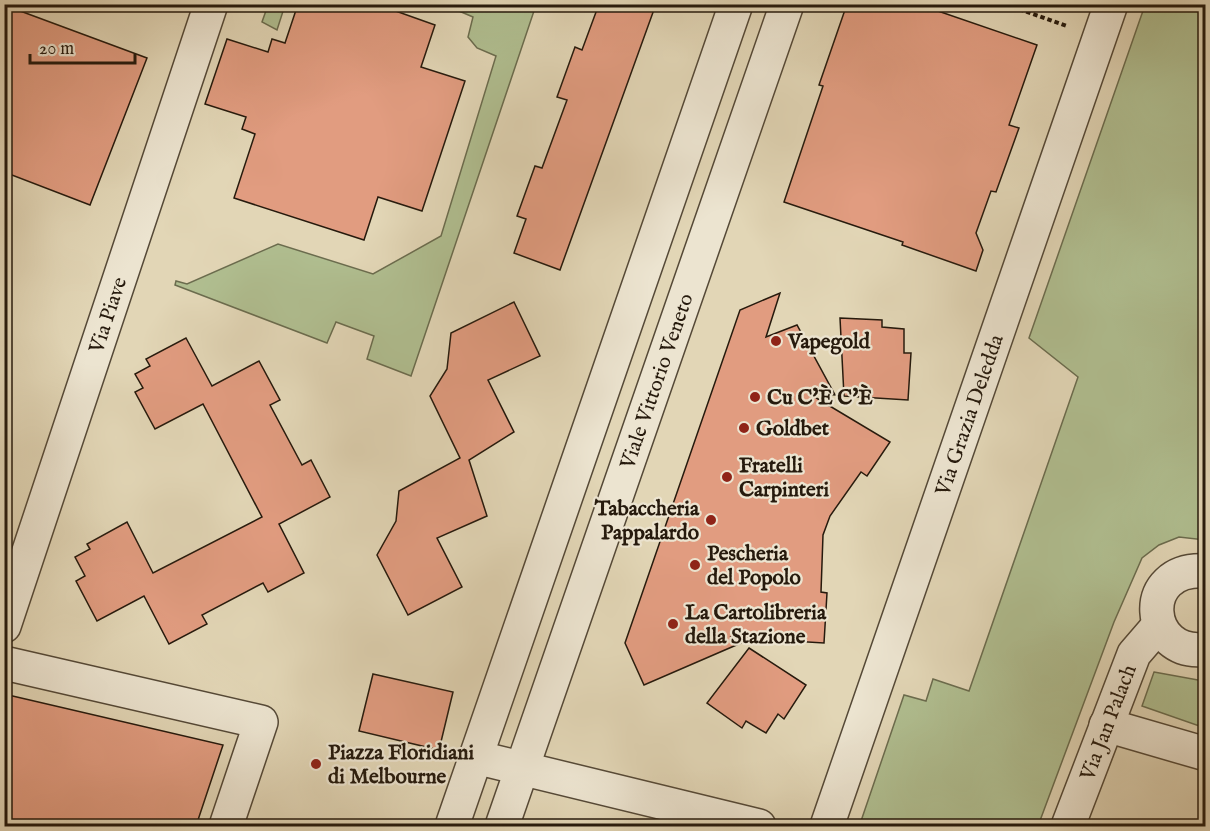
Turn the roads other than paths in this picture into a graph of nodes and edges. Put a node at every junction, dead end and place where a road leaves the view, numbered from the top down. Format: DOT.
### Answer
graph roads {
  1 [pos="211,4"];
  2 [pos="736,4"];
  3 [pos="787,4"];
  4 [pos="1111,4"];
  5 [pos="1206,571"];
  6 [pos="4,626"];
  7 [pos="1159,626"];
  8 [pos="1206,649"];
  9 [pos="4,663"];
  10 [pos="1106,725"];
  11 [pos="1206,754"];
  12 [pos="476,757"];
  13 [pos="522,768"];
  14 [pos="226,826"];
  15 [pos="452,826"];
  16 [pos="502,826"];
  17 [pos="759,826"];
  18 [pos="827,826"];
  19 [pos="1068,826"];
  1 -- 6 [label="street, Via Piave"];
  2 -- 12 [label="street"];
  3 -- 13 [label="street, Viale Vittorio Veneto"];
  4 -- 18 [label="street, Via Grazia Deledda"];
  5 -- 7 [label="street"];
  7 -- 8 [label="street"];
  7 -- 10 [label="street, Via Jan Palach"];
  9 -- 14 [label="street"];
  10 -- 11 [label="street"];
  10 -- 19 [label="street, Via Jan Palach"];
  12 -- 13 [label="street"];
  12 -- 15 [label="street"];
  13 -- 16 [label="street, Viale Vittorio Veneto"];
  13 -- 17 [label="street"];
}
